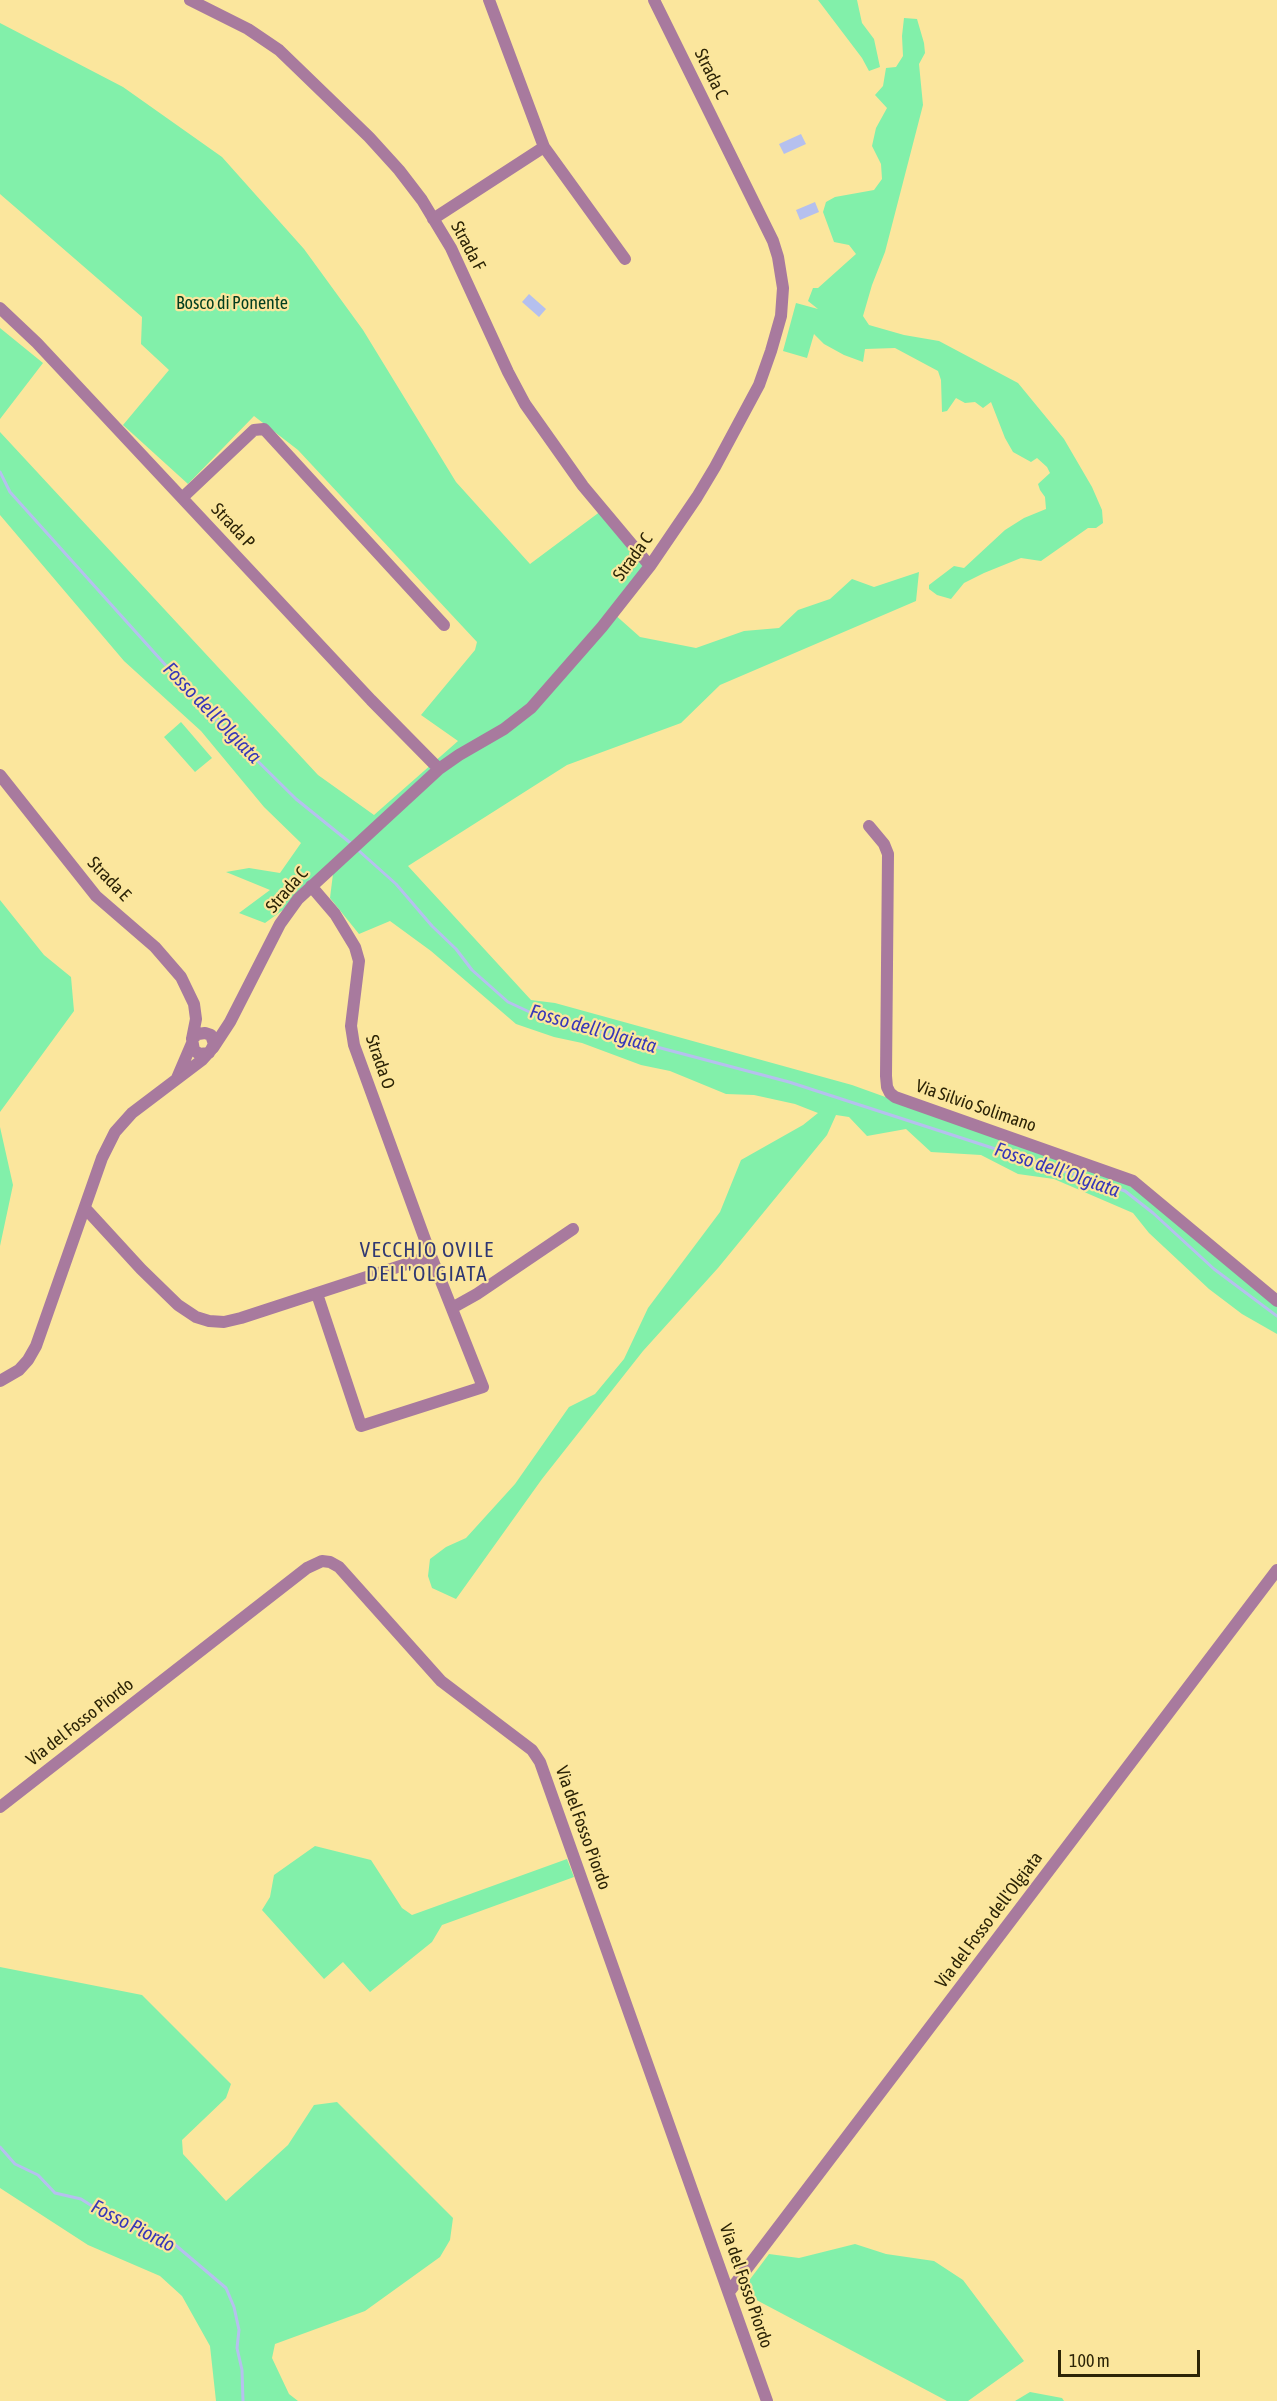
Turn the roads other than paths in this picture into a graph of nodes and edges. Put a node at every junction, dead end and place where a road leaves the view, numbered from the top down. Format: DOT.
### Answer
graph roads {
  1 [pos="190,0"];
  2 [pos="489,0"];
  3 [pos="654,0"];
  4 [pos="544,147"];
  5 [pos="434,219"];
  6 [pos="625,259"];
  7 [pos="0,308"];
  8 [pos="182,498"];
  9 [pos="650,566"];
  10 [pos="444,624"];
  11 [pos="439,769"];
  12 [pos="0,775"];
  13 [pos="868,826"];
  14 [pos="311,886"];
  15 [pos="194,1004"];
  16 [pos="192,1041"];
  17 [pos="210,1042"];
  18 [pos="177,1079"];
  19 [pos="85,1208"];
  20 [pos="573,1229"];
  21 [pos="431,1256"];
  22 [pos="317,1294"];
  23 [pos="1277,1301"];
  24 [pos="452,1308"];
  25 [pos="0,1381"];
  26 [pos="1277,1570"];
  27 [pos="0,1807"];
  28 [pos="729,2292"];
  29 [pos="767,2401"];
  1 -- 5 [label="street, Strada F"];
  2 -- 4 [label="street"];
  3 -- 9 [label="street, Strada C"];
  4 -- 5 [label="street"];
  4 -- 6 [label="street"];
  5 -- 9 [label="street, Strada F"];
  7 -- 8 [label="street, Strada P"];
  8 -- 10 [label="street"];
  8 -- 11 [label="street, Strada P"];
  9 -- 11 [label="street, Strada C"];
  11 -- 14 [label="street, Strada C"];
  12 -- 15 [label="street, Strada E"];
  13 -- 23 [label="street, Via Silvio Solimano"];
  14 -- 17 [label="street, Strada C"];
  14 -- 21 [label="street, Strada O"];
  15 -- 16 [label="street, Strada E"];
  15 -- 17 [label="street, Strada E"];
  16 -- 17 [label="street"];
  16 -- 17 [label="street"];
  16 -- 18 [label="street"];
  17 -- 18 [label="street, Strada C"];
  18 -- 19 [label="street, Strada C"];
  19 -- 22 [label="street"];
  19 -- 25 [label="street, Strada C"];
  20 -- 24 [label="street"];
  21 -- 22 [label="street"];
  21 -- 24 [label="street, Strada O"];
  22 -- 24 [label="street, Strada O"];
  26 -- 28 [label="street, Via del Fosso dell'Olgiata"];
  27 -- 28 [label="street, Via del Fosso Piordo"];
  28 -- 29 [label="street, Via del Fosso Piordo"];
}
